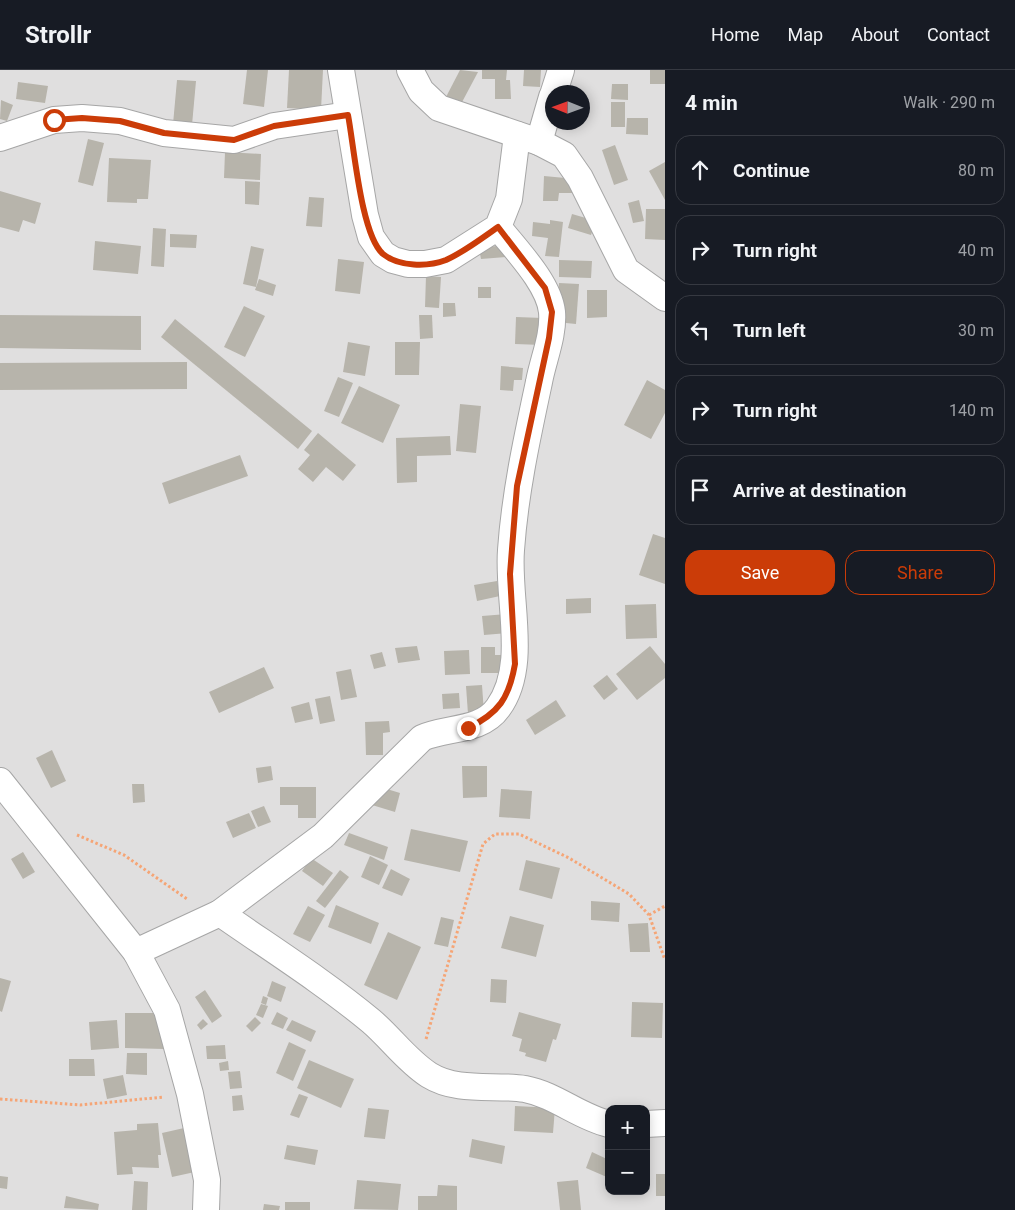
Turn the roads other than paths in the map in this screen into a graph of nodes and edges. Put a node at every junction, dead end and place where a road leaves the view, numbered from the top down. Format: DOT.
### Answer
graph roads {
  1 [pos="341,70"];
  2 [pos="410,70"];
  3 [pos="561,70"];
  4 [pos="556,85"];
  5 [pos="545,108"];
  6 [pos="348,115"];
  7 [pos="0,138"];
  8 [pos="528,138"];
  9 [pos="498,227"];
  10 [pos="665,298"];
  11 [pos="0,781"];
  12 [pos="220,913"];
  13 [pos="136,952"];
  14 [pos="605,1123"];
  15 [pos="665,1123"];
  16 [pos="650,1124"];
  17 [pos="206,1210"];
  1 -- 6 [label="street"];
  2 -- 8 [label="street"];
  3 -- 4 [label="street"];
  5 -- 8 [label="street"];
  6 -- 7 [label="street"];
  6 -- 9 [label="street"];
  8 -- 9 [label="street"];
  8 -- 10 [label="street"];
  9 -- 12 [label="street"];
  11 -- 13 [label="street"];
  12 -- 13 [label="street"];
  12 -- 14 [label="street"];
  13 -- 17 [label="street"];
  15 -- 16 [label="street"];
}
